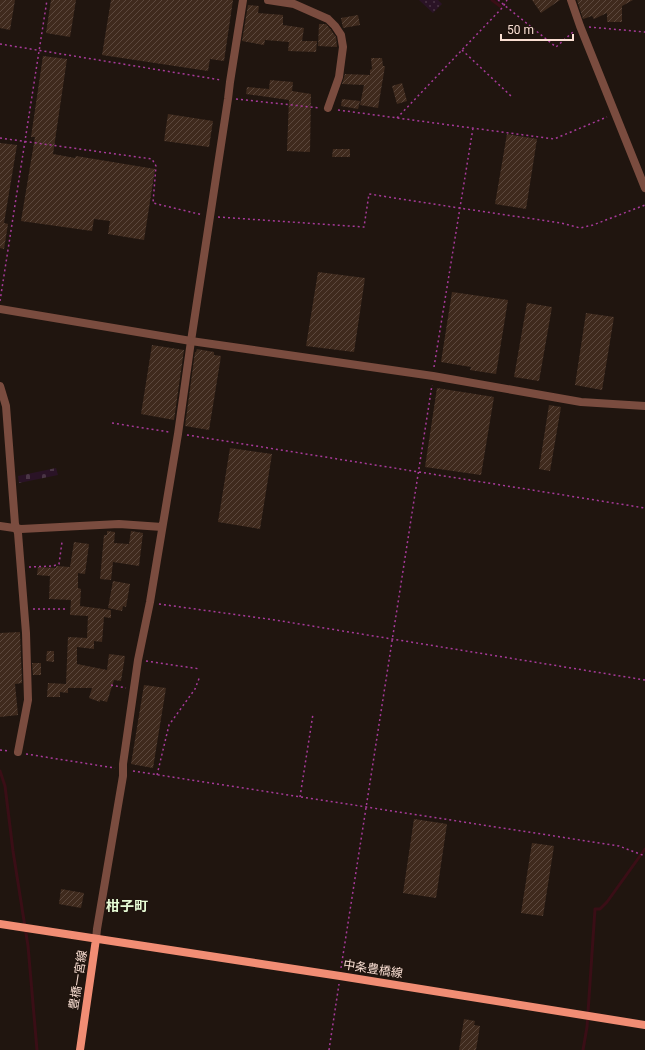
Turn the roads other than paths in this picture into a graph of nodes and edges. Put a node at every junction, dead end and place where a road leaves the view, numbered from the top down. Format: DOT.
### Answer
graph roads {
  1 [pos="243,0"];
  2 [pos="268,0"];
  3 [pos="571,0"];
  4 [pos="328,108"];
  5 [pos="645,188"];
  6 [pos="0,309"];
  7 [pos="191,341"];
  8 [pos="0,386"];
  9 [pos="645,406"];
  10 [pos="0,526"];
  11 [pos="162,527"];
  12 [pos="17,528"];
  13 [pos="18,752"];
  14 [pos="0,924"];
  15 [pos="96,939"];
  16 [pos="645,1025"];
  17 [pos="80,1050"];
  1 -- 7 [label="street"];
  2 -- 4 [label="street"];
  3 -- 5 [label="street"];
  6 -- 7 [label="street"];
  7 -- 9 [label="street"];
  7 -- 11 [label="street"];
  8 -- 12 [label="street"];
  10 -- 12 [label="street"];
  11 -- 12 [label="street"];
  11 -- 15 [label="street"];
  12 -- 13 [label="street"];
  14 -- 15 [label="main road, 豊橋一宮線"];
  15 -- 16 [label="main road, 中条豊橋線"];
  15 -- 17 [label="main road, 豊橋一宮線"];
}
